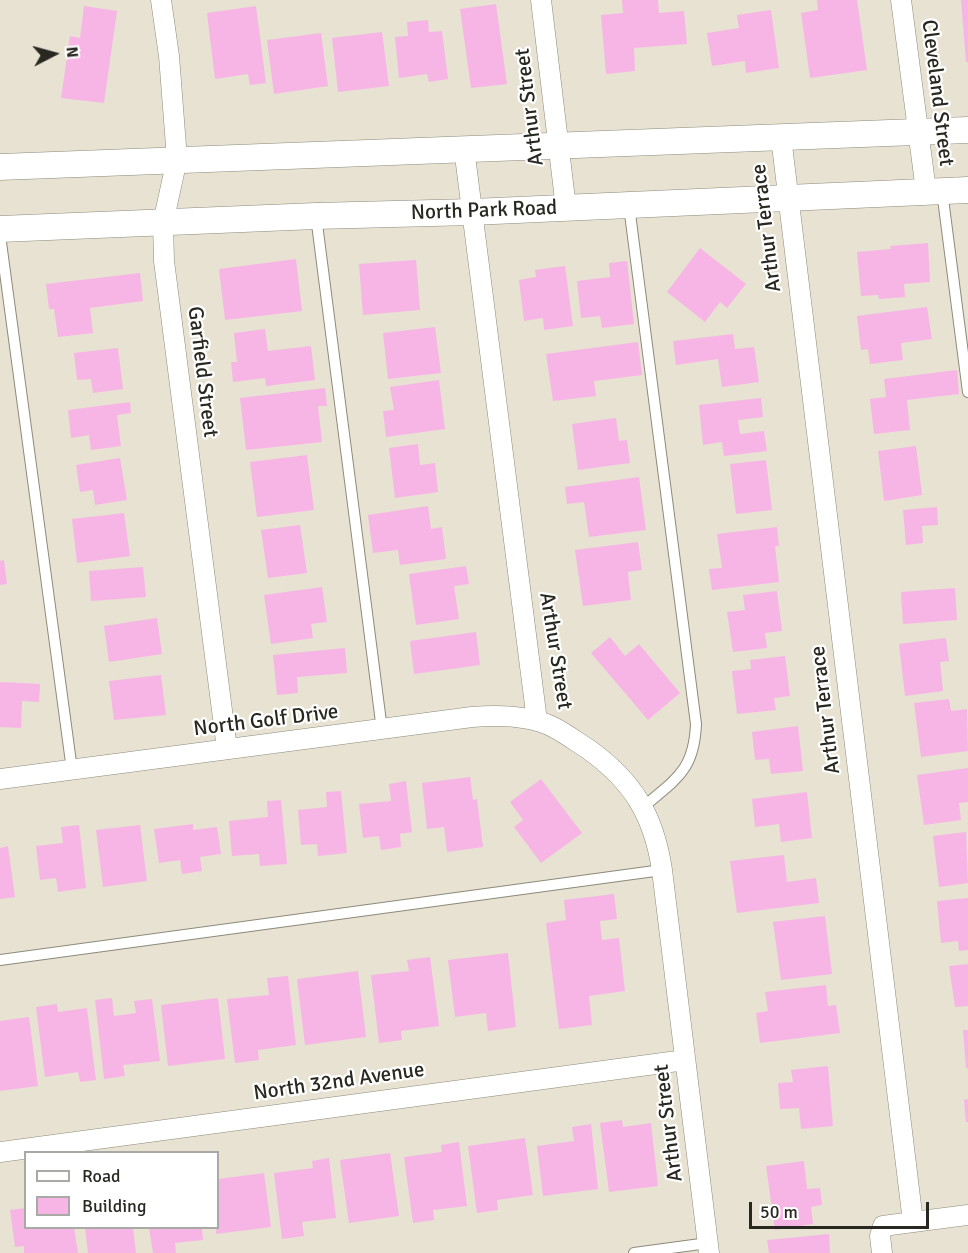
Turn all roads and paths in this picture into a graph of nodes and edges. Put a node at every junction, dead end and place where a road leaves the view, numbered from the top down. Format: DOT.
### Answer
graph roads {
  1 [pos="161,0"];
  2 [pos="541,0"];
  3 [pos="901,0"];
  4 [pos="968,130"];
  5 [pos="918,132"];
  6 [pos="780,137"];
  7 [pos="559,144"];
  8 [pos="464,148"];
  9 [pos="177,159"];
  10 [pos="0,167"];
  11 [pos="968,190"];
  12 [pos="934,191"];
  13 [pos="787,198"];
  14 [pos="629,206"];
  15 [pos="566,208"];
  16 [pos="472,212"];
  17 [pos="316,216"];
  18 [pos="163,223"];
  19 [pos="0,229"];
  20 [pos="0,235"];
  21 [pos="968,392"];
  22 [pos="537,721"];
  23 [pos="382,730"];
  24 [pos="227,750"];
  25 [pos="72,770"];
  26 [pos="0,779"];
  27 [pos="643,807"];
  28 [pos="662,870"];
  29 [pos="0,960"];
  30 [pos="685,1060"];
  31 [pos="0,1152"];
  32 [pos="968,1215"];
  33 [pos="913,1222"];
  34 [pos="708,1248"];
  35 [pos="634,1253"];
  36 [pos="882,1253"];
  1 -- 9 [label="street, Garfield Street"];
  2 -- 7 [label="street, Arthur Street"];
  3 -- 5 [label="street, Cleveland Street"];
  4 -- 5 [label="street"];
  5 -- 6 [label="street"];
  5 -- 12 [label="street, Cleveland Street"];
  6 -- 7 [label="street"];
  6 -- 13 [label="street, Arthur Terrace"];
  7 -- 8 [label="street"];
  7 -- 15 [label="street, Arthur Street"];
  8 -- 9 [label="street"];
  8 -- 16 [label="street, Arthur Street"];
  9 -- 10 [label="street"];
  9 -- 18 [label="street, Garfield Street"];
  11 -- 12 [label="street, North Park Road"];
  12 -- 13 [label="street, North Park Road"];
  12 -- 21 [label="lane"];
  13 -- 14 [label="street, North Park Road"];
  13 -- 33 [label="street, Arthur Terrace"];
  14 -- 15 [label="street, North Park Road"];
  14 -- 27 [label="lane"];
  15 -- 16 [label="street, North Park Road"];
  16 -- 17 [label="street, North Park Road"];
  16 -- 22 [label="street, Arthur Street"];
  17 -- 18 [label="street, North Park Road"];
  17 -- 23 [label="lane"];
  18 -- 19 [label="street, North Park Road"];
  18 -- 24 [label="street, Garfield Street"];
  20 -- 25 [label="lane"];
  22 -- 23 [label="street, North Golf Drive"];
  22 -- 27 [label="street, Arthur Street"];
  23 -- 24 [label="street, North Golf Drive"];
  24 -- 25 [label="street, North Golf Drive"];
  25 -- 26 [label="street, North Golf Drive"];
  27 -- 28 [label="street, Arthur Street"];
  28 -- 29 [label="lane"];
  28 -- 30 [label="street, Arthur Street"];
  30 -- 31 [label="street, North 32nd Avenue"];
  30 -- 34 [label="street, Arthur Street"];
  32 -- 33 [label="street"];
  33 -- 36 [label="street"];
  34 -- 35 [label="lane"];
}
